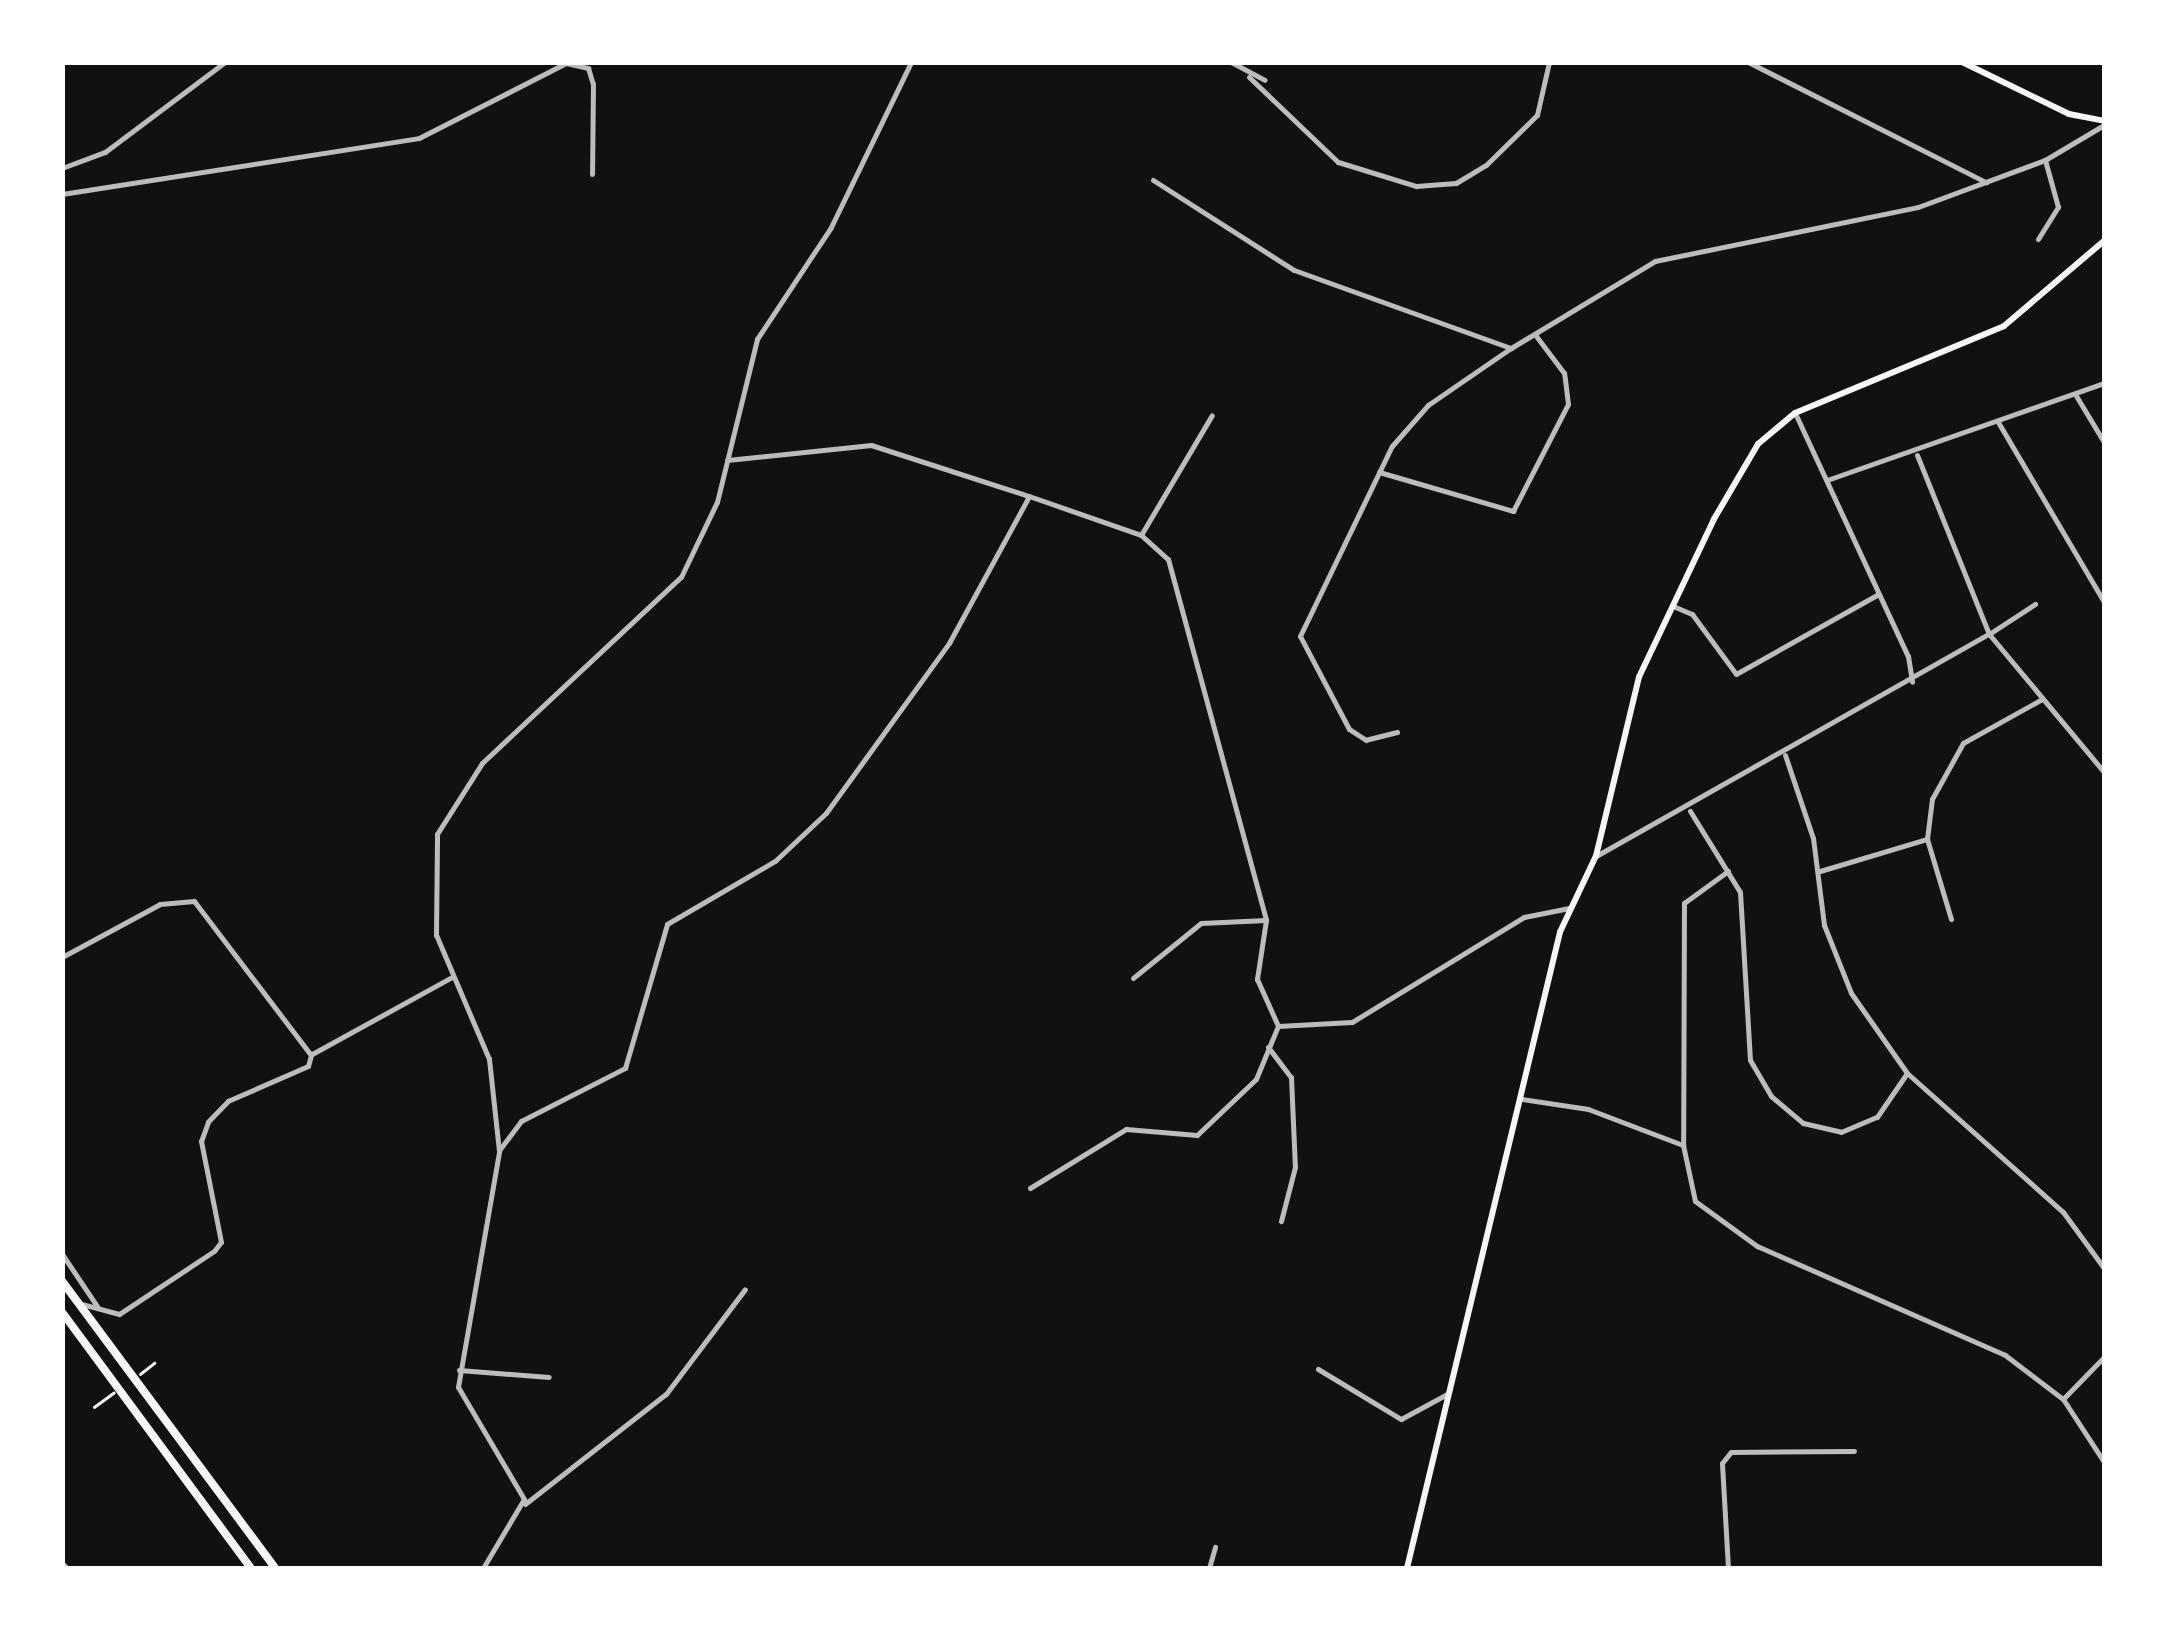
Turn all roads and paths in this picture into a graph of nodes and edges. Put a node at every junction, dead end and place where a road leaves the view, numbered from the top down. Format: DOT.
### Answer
graph roads {
  1 [pos="224,62"];
  2 [pos="912,62"];
  3 [pos="1231,62"];
  4 [pos="1549,62"];
  5 [pos="1748,62"];
  6 [pos="1962,62"];
  7 [pos="1249,77"];
  8 [pos="1265,80"];
  9 [pos="2104,123"];
  10 [pos="2045,160"];
  11 [pos="62,168"];
  12 [pos="592,174"];
  13 [pos="1154,180"];
  14 [pos="1986,182"];
  15 [pos="62,194"];
  16 [pos="2038,239"];
  17 [pos="2104,241"];
  18 [pos="1536,336"];
  19 [pos="1510,348"];
  20 [pos="2104,383"];
  21 [pos="2075,394"];
  22 [pos="1794,413"];
  23 [pos="1212,415"];
  24 [pos="1998,422"];
  25 [pos="2104,442"];
  26 [pos="1917,454"];
  27 [pos="727,460"];
  28 [pos="1379,472"];
  29 [pos="1828,480"];
  30 [pos="1029,496"];
  31 [pos="1140,535"];
  32 [pos="1877,595"];
  33 [pos="2104,602"];
  34 [pos="2035,604"];
  35 [pos="1671,605"];
  36 [pos="1989,634"];
  37 [pos="1912,682"];
  38 [pos="2042,698"];
  39 [pos="1397,732"];
  40 [pos="1785,754"];
  41 [pos="2104,772"];
  42 [pos="1690,811"];
  43 [pos="1927,839"];
  44 [pos="1596,856"];
  45 [pos="1728,870"];
  46 [pos="1819,871"];
  47 [pos="1569,908"];
  48 [pos="1952,919"];
  49 [pos="1266,920"];
  50 [pos="62,958"];
  51 [pos="452,977"];
  52 [pos="1133,978"];
  53 [pos="1278,1026"];
  54 [pos="1268,1047"];
  55 [pos="312,1055"];
  56 [pos="1907,1073"];
  57 [pos="1522,1099"];
  58 [pos="1683,1145"];
  59 [pos="498,1151"];
  60 [pos="1030,1188"];
  61 [pos="1280,1221"];
  62 [pos="62,1254"];
  63 [pos="2104,1268"];
  64 [pos="62,1281"];
  65 [pos="745,1289"];
  66 [pos="78,1303"];
  67 [pos="97,1306"];
  68 [pos="62,1312"];
  69 [pos="2104,1357"];
  70 [pos="1318,1369"];
  71 [pos="458,1370"];
  72 [pos="550,1378"];
  73 [pos="1447,1394"];
  74 [pos="2063,1399"];
  75 [pos="1854,1451"];
  76 [pos="2104,1462"];
  77 [pos="523,1506"];
  78 [pos="1215,1547"];
  79 [pos="251,1568"];
  80 [pos="276,1568"];
  81 [pos="484,1568"];
  82 [pos="1208,1568"];
  83 [pos="1408,1568"];
  84 [pos="1728,1568"];
  1 -- 11 [label="street"];
  2 -- 27 [label="street"];
  3 -- 7 [label="street"];
  4 -- 7 [label="street"];
  5 -- 14 [label="street"];
  6 -- 9 [label="main road"];
  7 -- 8 [label="street"];
  9 -- 10 [label="street"];
  10 -- 14 [label="street"];
  10 -- 16 [label="street"];
  12 -- 15 [label="street"];
  13 -- 19 [label="street"];
  14 -- 18 [label="street"];
  17 -- 22 [label="main road"];
  18 -- 19 [label="street"];
  18 -- 28 [label="street"];
  19 -- 28 [label="street"];
  20 -- 21 [label="street"];
  21 -- 24 [label="street"];
  21 -- 25 [label="street"];
  22 -- 29 [label="street"];
  22 -- 35 [label="main road"];
  23 -- 31 [label="street"];
  24 -- 26 [label="street"];
  24 -- 33 [label="street"];
  26 -- 29 [label="street"];
  26 -- 36 [label="street"];
  27 -- 30 [label="street"];
  27 -- 51 [label="street"];
  28 -- 39 [label="street"];
  29 -- 32 [label="street"];
  30 -- 31 [label="street"];
  30 -- 59 [label="street"];
  31 -- 49 [label="street"];
  32 -- 35 [label="street"];
  32 -- 37 [label="street"];
  34 -- 36 [label="street"];
  35 -- 44 [label="main road"];
  36 -- 37 [label="street"];
  36 -- 38 [label="street"];
  37 -- 40 [label="street"];
  38 -- 41 [label="street"];
  38 -- 43 [label="street"];
  40 -- 42 [label="street"];
  40 -- 46 [label="street"];
  42 -- 44 [label="street"];
  42 -- 45 [label="street"];
  43 -- 46 [label="street"];
  43 -- 48 [label="street"];
  44 -- 47 [label="main road"];
  45 -- 56 [label="street"];
  45 -- 58 [label="street"];
  46 -- 56 [label="street"];
  47 -- 53 [label="street"];
  47 -- 57 [label="main road"];
  49 -- 52 [label="street"];
  49 -- 53 [label="street"];
  50 -- 55 [label="street"];
  51 -- 55 [label="street"];
  51 -- 59 [label="street"];
  53 -- 54 [label="street"];
  54 -- 60 [label="street"];
  54 -- 61 [label="street"];
  55 -- 67 [label="street"];
  56 -- 63 [label="street"];
  57 -- 58 [label="street"];
  57 -- 73 [label="main road"];
  58 -- 74 [label="street"];
  59 -- 71 [label="street"];
  62 -- 67 [label="street"];
  64 -- 66 [label="highway"];
  65 -- 77 [label="street"];
  66 -- 67 [label="street"];
  66 -- 80 [label="highway"];
  68 -- 79 [label="highway"];
  69 -- 74 [label="street"];
  70 -- 73 [label="street"];
  71 -- 72 [label="street"];
  71 -- 77 [label="street"];
  73 -- 83 [label="main road"];
  74 -- 76 [label="street"];
  75 -- 84 [label="street"];
  77 -- 81 [label="street"];
  78 -- 82 [label="street"];
}
